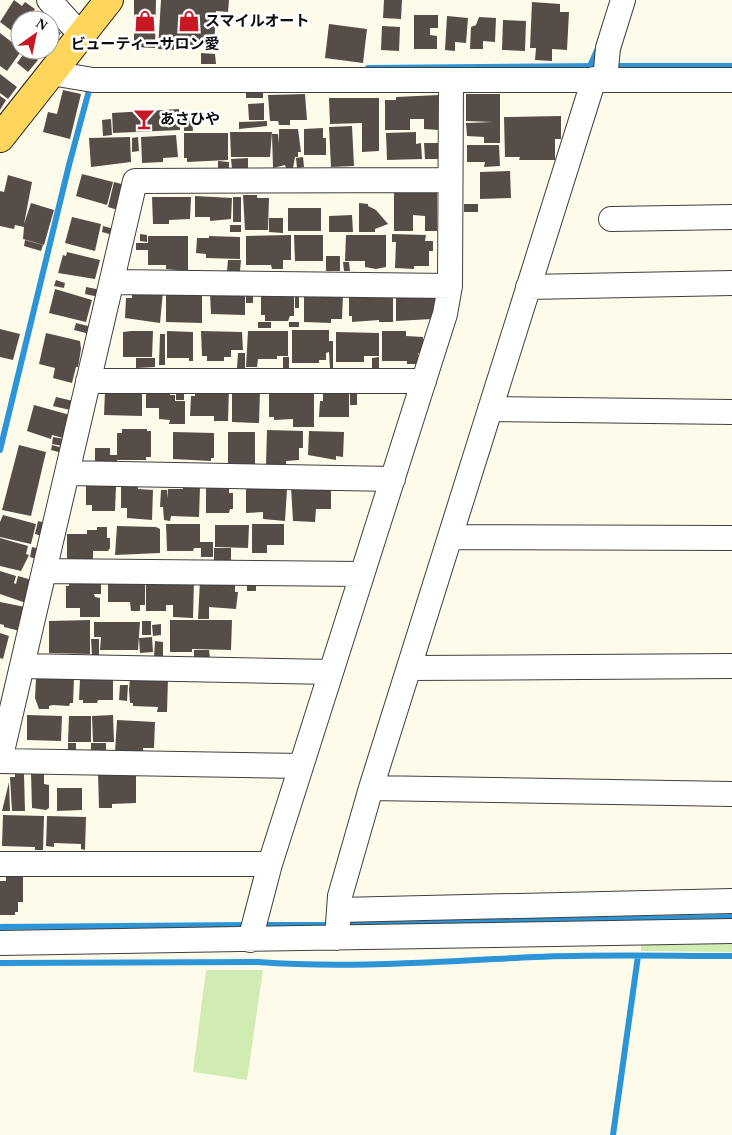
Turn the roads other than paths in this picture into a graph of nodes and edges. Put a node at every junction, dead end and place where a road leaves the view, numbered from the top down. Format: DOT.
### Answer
graph roads {
  1 [pos="49,0"];
  2 [pos="109,0"];
  3 [pos="623,0"];
  4 [pos="81,35"];
  5 [pos="51,72"];
  6 [pos="603,73"];
  7 [pos="451,80"];
  8 [pos="732,80"];
  9 [pos="0,138"];
  10 [pos="450,180"];
  11 [pos="732,217"];
  12 [pos="611,219"];
  13 [pos="112,282"];
  14 [pos="732,283"];
  15 [pos="450,286"];
  16 [pos="528,287"];
  17 [pos="88,381"];
  18 [pos="424,381"];
  19 [pos="490,409"];
  20 [pos="732,412"];
  21 [pos="67,474"];
  22 [pos="392,479"];
  23 [pos="450,537"];
  24 [pos="732,538"];
  25 [pos="44,571"];
  26 [pos="362,574"];
  27 [pos="22,666"];
  28 [pos="732,666"];
  29 [pos="410,668"];
  30 [pos="331,672"];
  31 [pos="0,761"];
  32 [pos="301,766"];
  33 [pos="371,788"];
  34 [pos="732,794"];
  35 [pos="0,864"];
  36 [pos="270,864"];
  37 [pos="732,901"];
  38 [pos="338,924"];
  39 [pos="253,930"];
  40 [pos="732,931"];
  41 [pos="0,943"];
  1 -- 4 [label="street"];
  2 -- 4 [label="main road"];
  3 -- 6 [label="street"];
  4 -- 5 [label="main road"];
  5 -- 7 [label="street"];
  5 -- 9 [label="main road"];
  6 -- 7 [label="street"];
  6 -- 8 [label="street"];
  6 -- 16 [label="street"];
  7 -- 10 [label="street"];
  10 -- 13 [label="street"];
  10 -- 15 [label="street"];
  11 -- 12 [label="street"];
  13 -- 15 [label="street"];
  13 -- 17 [label="street"];
  14 -- 16 [label="street"];
  15 -- 18 [label="street"];
  16 -- 19 [label="street"];
  17 -- 18 [label="street"];
  17 -- 21 [label="street"];
  18 -- 22 [label="street"];
  19 -- 20 [label="street"];
  19 -- 23 [label="street"];
  21 -- 22 [label="street"];
  21 -- 25 [label="street"];
  22 -- 26 [label="street"];
  23 -- 24 [label="street"];
  23 -- 29 [label="street"];
  25 -- 26 [label="street"];
  25 -- 27 [label="street"];
  26 -- 30 [label="street"];
  27 -- 30 [label="street"];
  27 -- 31 [label="street"];
  28 -- 29 [label="street"];
  29 -- 33 [label="street"];
  30 -- 32 [label="street"];
  31 -- 32 [label="street"];
  32 -- 36 [label="street"];
  33 -- 34 [label="street"];
  33 -- 38 [label="street"];
  35 -- 36 [label="street"];
  36 -- 39 [label="street"];
  37 -- 38 [label="street"];
  38 -- 39 [label="street"];
  38 -- 40 [label="street"];
  39 -- 41 [label="street"];
}
